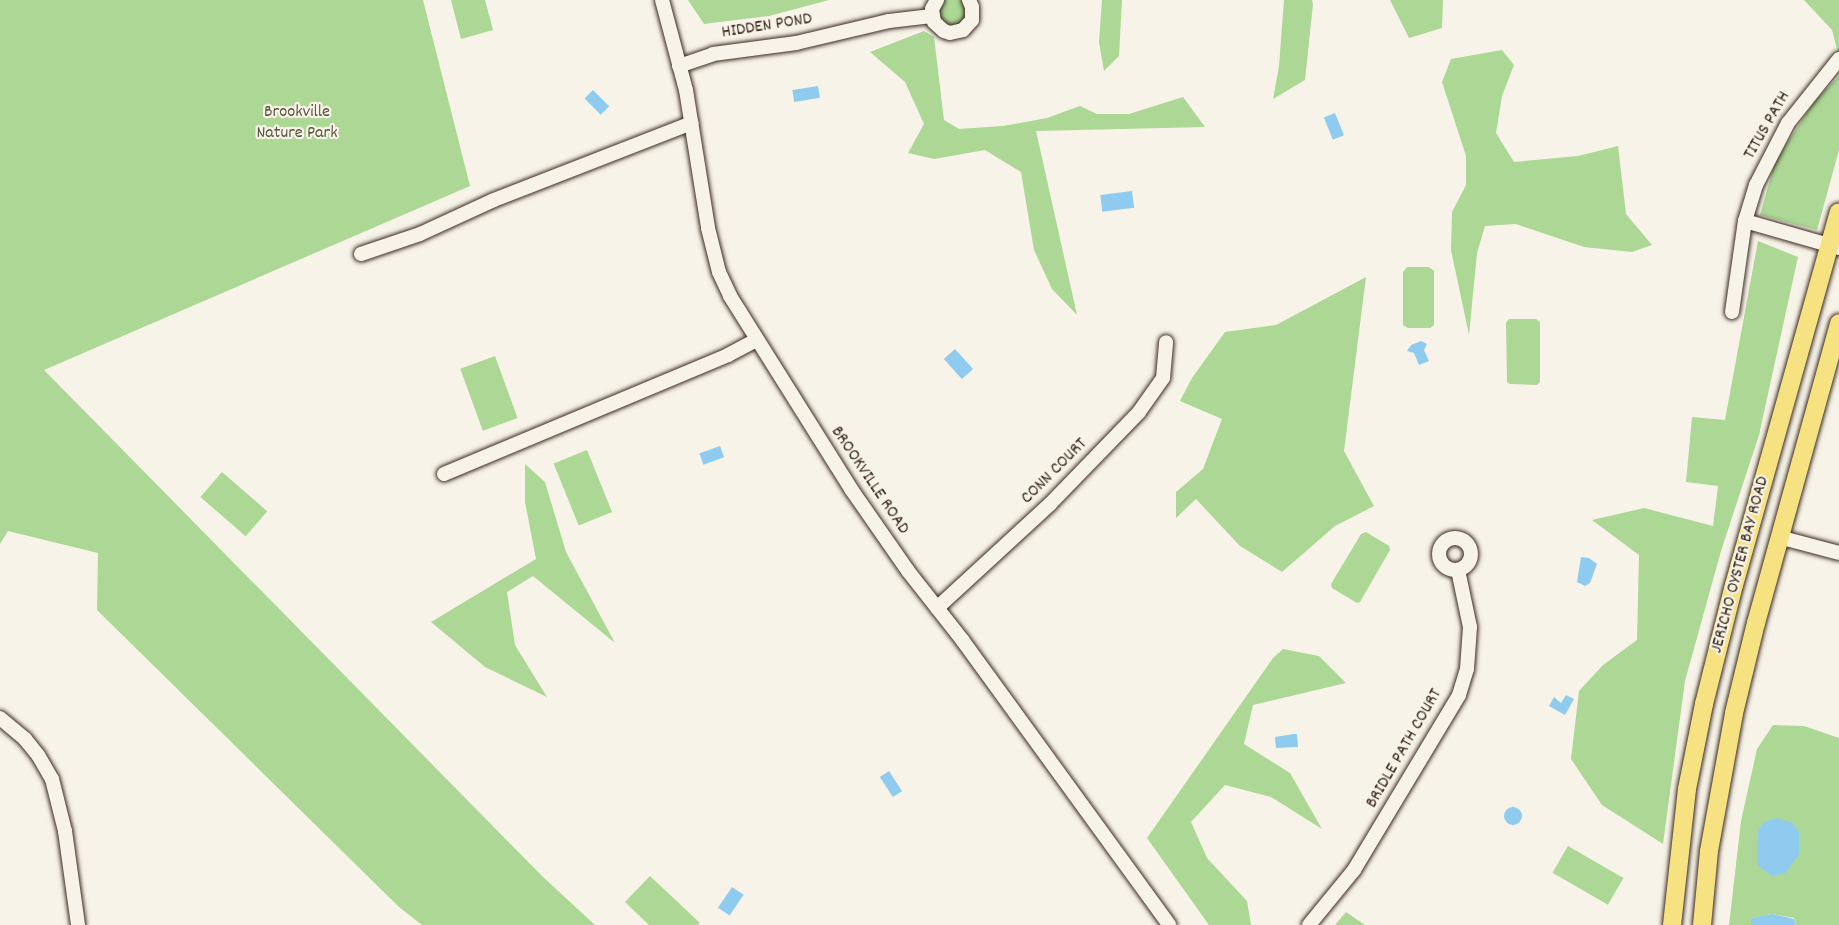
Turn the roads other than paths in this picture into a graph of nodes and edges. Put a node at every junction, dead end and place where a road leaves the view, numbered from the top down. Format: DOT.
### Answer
graph roads {
  1 [pos="662,0"];
  2 [pos="937,0"];
  3 [pos="969,0"];
  4 [pos="932,16"];
  5 [pos="1839,59"];
  6 [pos="679,66"];
  7 [pos="692,123"];
  8 [pos="1839,212"];
  9 [pos="1745,221"];
  10 [pos="1834,247"];
  11 [pos="361,255"];
  12 [pos="1732,312"];
  13 [pos="1839,323"];
  14 [pos="756,340"];
  15 [pos="1166,342"];
  16 [pos="444,474"];
  17 [pos="1779,537"];
  18 [pos="1839,553"];
  19 [pos="1458,570"];
  20 [pos="937,608"];
  21 [pos="0,718"];
  22 [pos="1689,778"];
  23 [pos="1720,783"];
  24 [pos="78,925"];
  25 [pos="1169,925"];
  26 [pos="1309,925"];
  27 [pos="1672,925"];
  28 [pos="1702,925"];
  1 -- 6 [label="street, BROOKVILLE ROAD"];
  2 -- 4 [label="street"];
  3 -- 4 [label="street"];
  4 -- 6 [label="street, HIDDEN POND"];
  5 -- 9 [label="street, TITUS PATH"];
  6 -- 7 [label="street, BROOKVILLE ROAD"];
  7 -- 11 [label="street"];
  7 -- 14 [label="street, BROOKVILLE ROAD"];
  8 -- 10 [label="main road, JERICHO OYSTER BAY ROAD"];
  9 -- 10 [label="street"];
  9 -- 12 [label="street, TITUS PATH"];
  10 -- 22 [label="main road, JERICHO OYSTER BAY ROAD"];
  13 -- 17 [label="main road, JERICHO OYSTER BAY ROAD"];
  14 -- 16 [label="street"];
  14 -- 20 [label="street, BROOKVILLE ROAD"];
  15 -- 20 [label="street, CONN COURT"];
  17 -- 18 [label="street"];
  17 -- 23 [label="main road, JERICHO OYSTER BAY ROAD"];
  19 -- 26 [label="street, BRIDLE PATH COURT"];
  20 -- 25 [label="street, BROOKVILLE ROAD"];
  21 -- 24 [label="street"];
  22 -- 23 [label="main road"];
  22 -- 27 [label="main road, JERICHO OYSTER BAY ROAD"];
  23 -- 28 [label="main road, JERICHO OYSTER BAY ROAD"];
}
